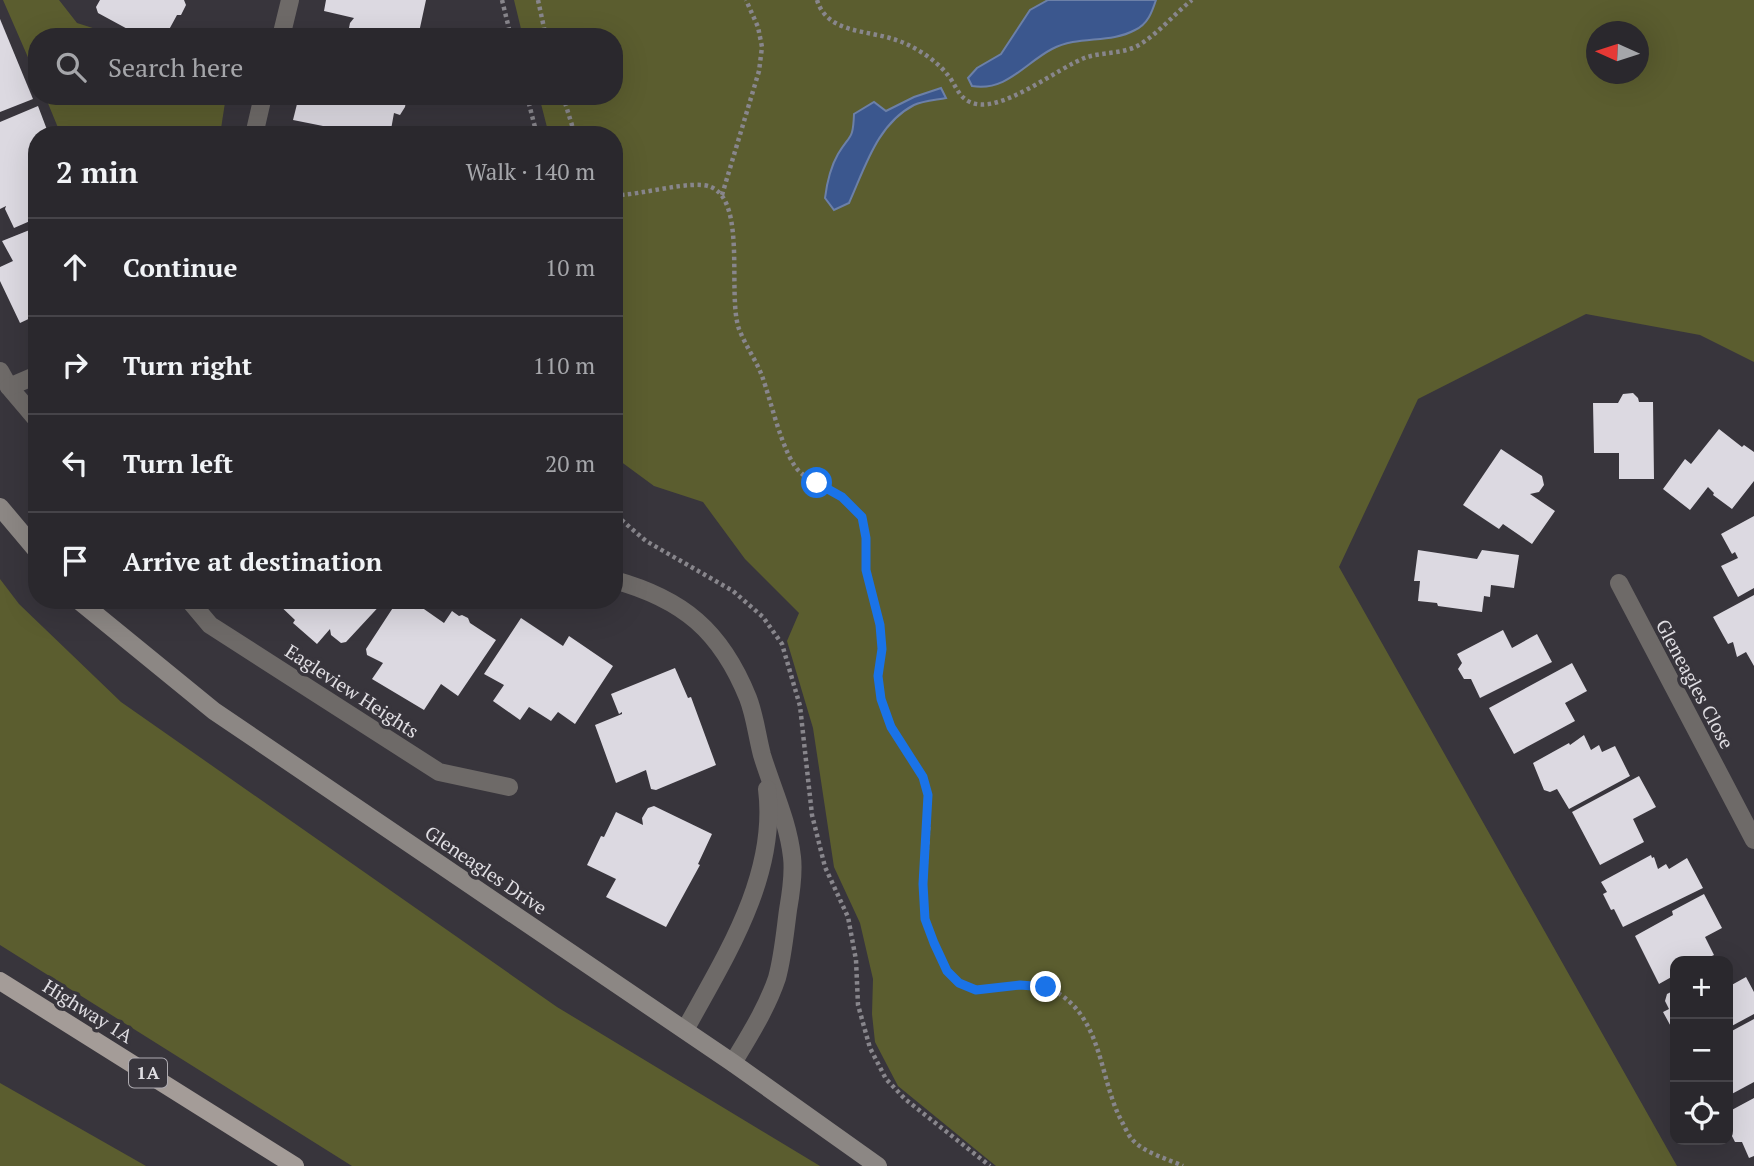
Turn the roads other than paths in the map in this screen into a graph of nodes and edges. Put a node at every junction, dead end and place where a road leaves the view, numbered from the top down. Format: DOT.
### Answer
graph roads {
  1 [pos="290,0"];
  2 [pos="283,28"];
  3 [pos="260,105"];
  4 [pos="256,126"];
  5 [pos="28,376"];
  6 [pos="4,379"];
  7 [pos="28,409"];
  8 [pos="0,507"];
  9 [pos="28,540"];
  10 [pos="623,583"];
  11 [pos="1619,583"];
  12 [pos="89,609"];
  13 [pos="197,609"];
  14 [pos="762,754"];
  15 [pos="509,787"];
  16 [pos="1754,841"];
  17 [pos="0,981"];
  18 [pos="685,1030"];
  19 [pos="733,1063"];
  20 [pos="295,1166"];
  21 [pos="878,1166"];
  1 -- 2 [label="street"];
  3 -- 4 [label="street"];
  5 -- 6 [label="street"];
  6 -- 7 [label="street"];
  8 -- 9 [label="street"];
  10 -- 14 [label="street"];
  11 -- 16 [label="street, Gleneagles Close"];
  12 -- 18 [label="street, Gleneagles Drive"];
  13 -- 15 [label="street, Eagleview Heights"];
  14 -- 18 [label="street"];
  14 -- 19 [label="street"];
  17 -- 20 [label="main road, Highway 1A / 1A"];
  18 -- 19 [label="street, Gleneagles Drive"];
  19 -- 21 [label="street, Gleneagles Drive"];
}
